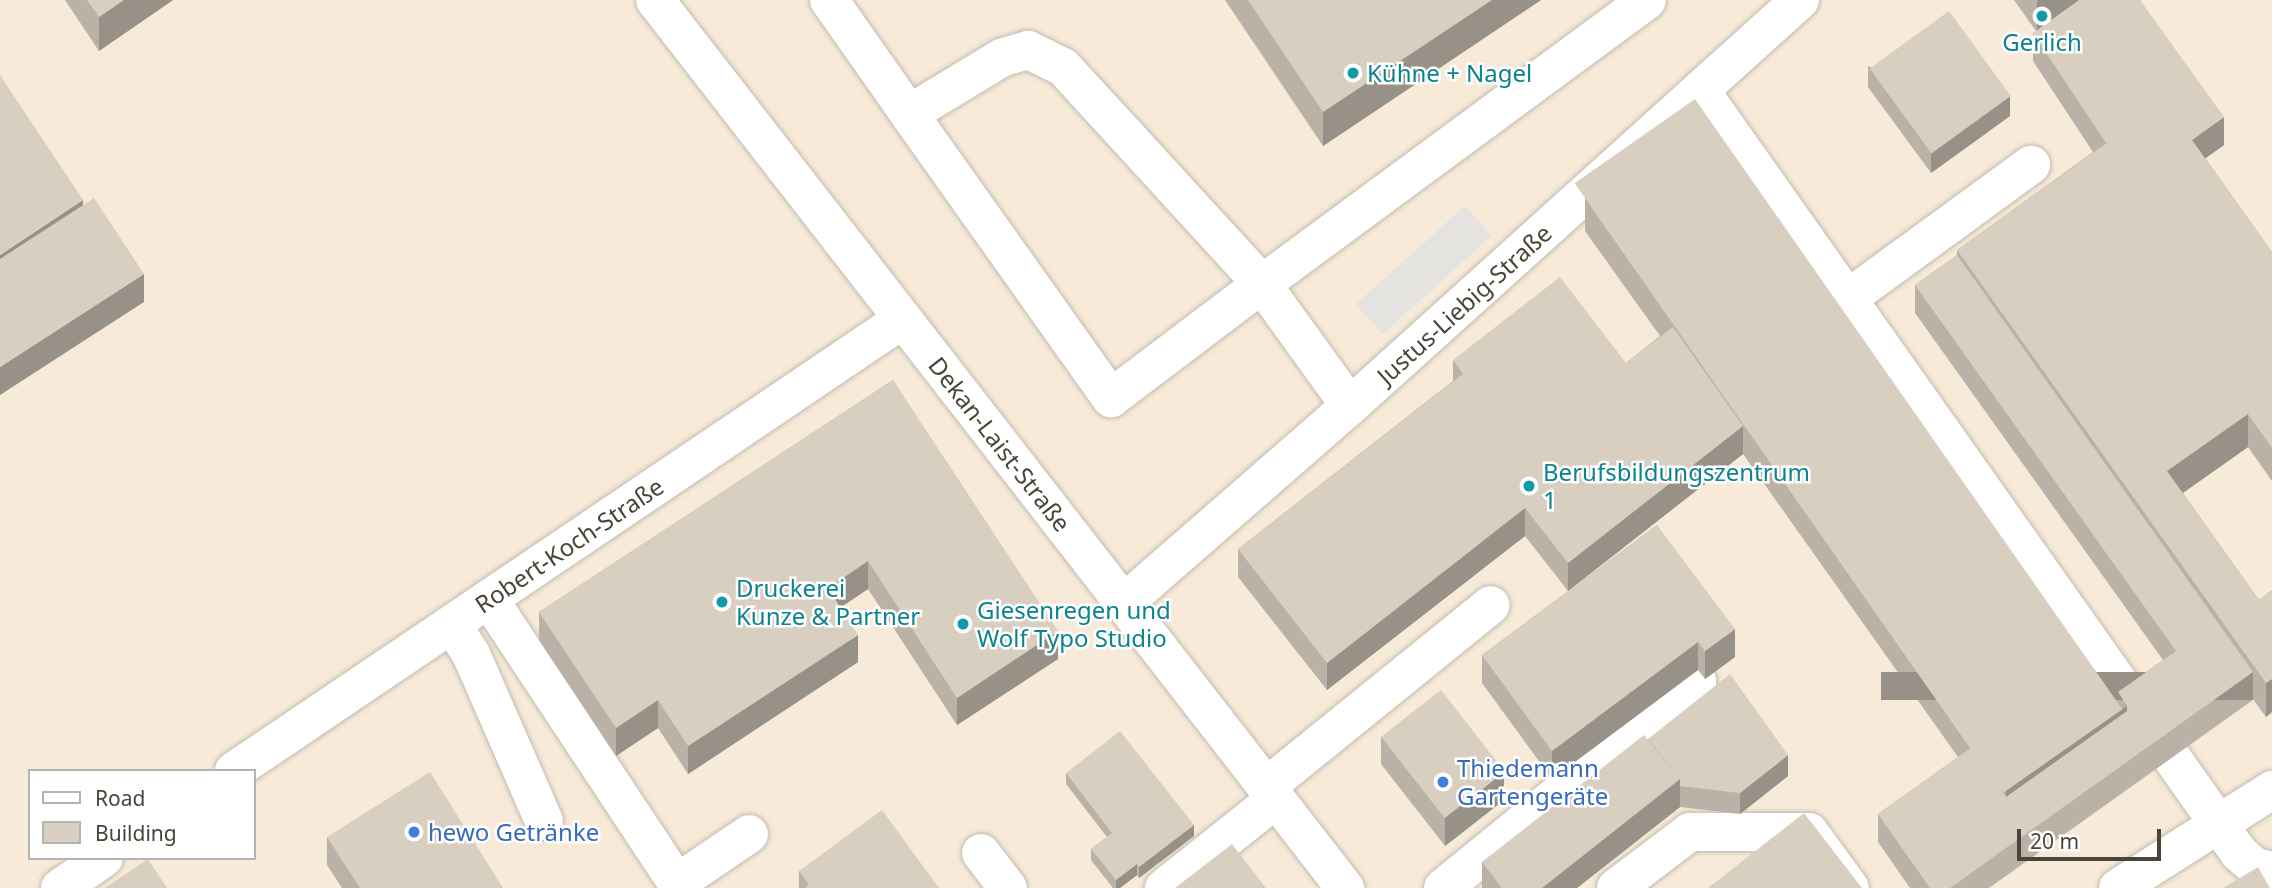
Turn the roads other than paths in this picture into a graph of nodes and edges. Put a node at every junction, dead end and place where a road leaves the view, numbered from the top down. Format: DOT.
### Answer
graph roads {
  1 [pos="655,0"];
  2 [pos="829,0"];
  3 [pos="1647,0"];
  4 [pos="1800,0"];
  5 [pos="1700,90"];
  6 [pos="909,114"];
  7 [pos="2031,165"];
  8 [pos="1262,284"];
  9 [pos="1847,299"];
  10 [pos="903,319"];
  11 [pos="1350,406"];
  12 [pos="489,599"];
  13 [pos="1124,603"];
  14 [pos="1492,605"];
  15 [pos="452,624"];
  16 [pos="1697,681"];
  17 [pos="2136,707"];
  18 [pos="2172,758"];
  19 [pos="237,769"];
  20 [pos="2272,790"];
  21 [pos="1271,793"];
  22 [pos="544,821"];
  23 [pos="2219,823"];
  24 [pos="749,834"];
  25 [pos="981,853"];
  26 [pos="101,860"];
  27 [pos="2272,871"];
  28 [pos="60,888"];
  29 [pos="1008,888"];
  30 [pos="1164,888"];
  31 [pos="1345,888"];
  32 [pos="1443,888"];
  33 [pos="1616,888"];
  34 [pos="1850,888"];
  35 [pos="2118,888"];
  1 -- 10 [label="street, Dekan-Laist-Straße"];
  2 -- 6 [label="street"];
  3 -- 8 [label="street"];
  4 -- 5 [label="street, Justus-Liebig-Straße"];
  5 -- 9 [label="street"];
  5 -- 11 [label="street, Justus-Liebig-Straße"];
  6 -- 8 [label="street"];
  6 -- 8 [label="street"];
  7 -- 9 [label="street"];
  8 -- 11 [label="street"];
  9 -- 17 [label="street"];
  10 -- 12 [label="street, Robert-Koch-Straße"];
  10 -- 13 [label="street, Dekan-Laist-Straße"];
  11 -- 13 [label="street, Justus-Liebig-Straße"];
  12 -- 15 [label="street, Robert-Koch-Straße"];
  12 -- 24 [label="street"];
  13 -- 21 [label="street, Dekan-Laist-Straße"];
  14 -- 21 [label="street"];
  15 -- 19 [label="street, Robert-Koch-Straße"];
  15 -- 22 [label="street"];
  16 -- 32 [label="street"];
  18 -- 23 [label="street"];
  20 -- 23 [label="street"];
  21 -- 30 [label="street"];
  21 -- 31 [label="street, Dekan-Laist-Straße"];
  23 -- 27 [label="street"];
  23 -- 35 [label="street"];
  25 -- 29 [label="street"];
  26 -- 28 [label="street"];
  33 -- 34 [label="street"];
}
